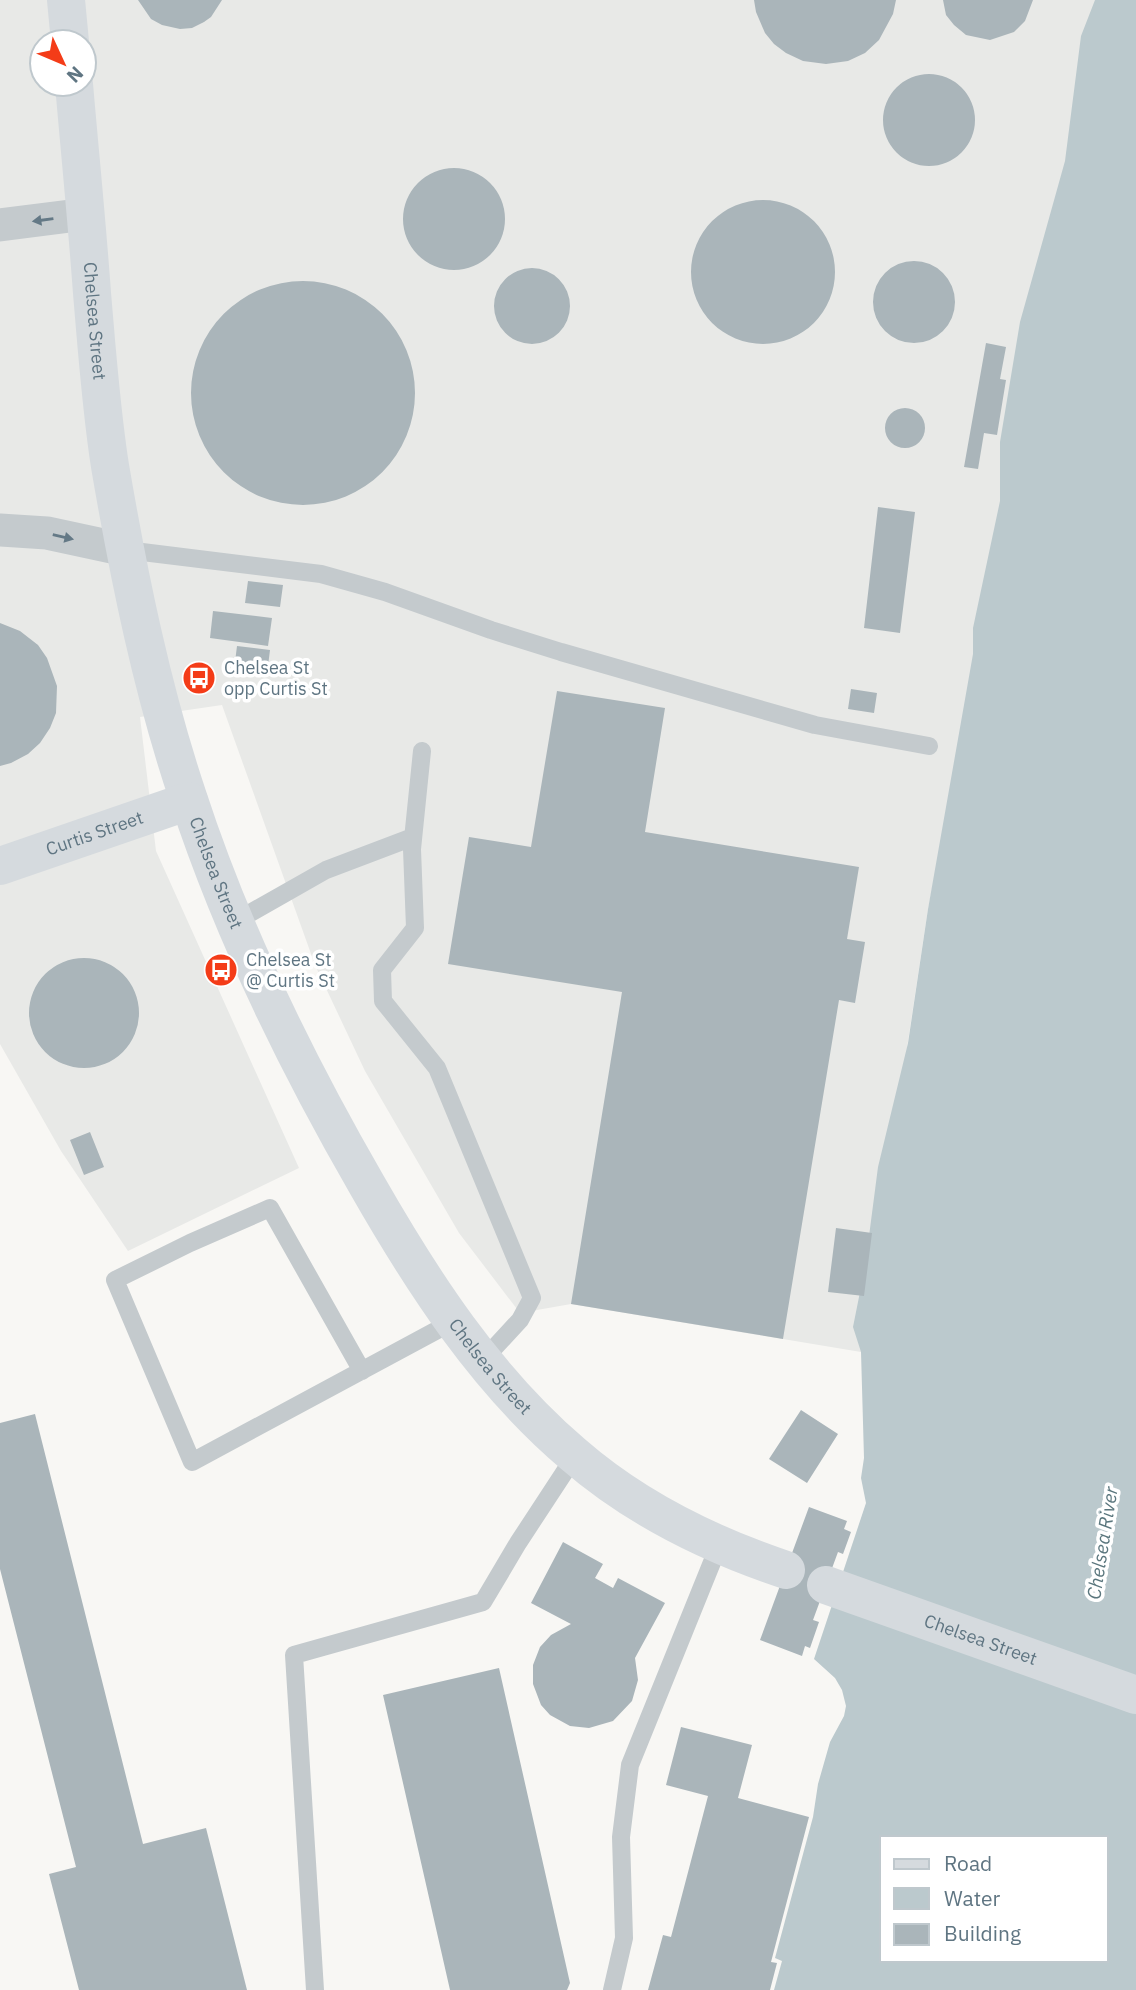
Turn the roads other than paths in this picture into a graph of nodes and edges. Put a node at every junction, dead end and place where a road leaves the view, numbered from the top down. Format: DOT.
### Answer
graph roads {
  1 [pos="66,0"];
  2 [pos="69,28"];
  3 [pos="75,98"];
  4 [pos="86,214"];
  5 [pos="0,225"];
  6 [pos="0,530"];
  7 [pos="126,550"];
  8 [pos="929,746"];
  9 [pos="422,751"];
  10 [pos="188,801"];
  11 [pos="413,838"];
  12 [pos="0,866"];
  13 [pos="236,921"];
  14 [pos="454,1321"];
  15 [pos="483,1360"];
  16 [pos="362,1371"];
  17 [pos="575,1456"];
  18 [pos="734,1552"];
  19 [pos="786,1570"];
  20 [pos="826,1585"];
  21 [pos="1136,1695"];
  22 [pos="315,1990"];
  23 [pos="612,1990"];
  1 -- 2 [label="main road"];
  3 -- 4 [label="main road, Chelsea Street"];
  4 -- 5 [label="street, one-way"];
  4 -- 7 [label="main road, Chelsea Street"];
  6 -- 7 [label="street, one-way"];
  7 -- 8 [label="lane"];
  7 -- 10 [label="main road, Chelsea Street"];
  9 -- 11 [label="lane"];
  10 -- 12 [label="main road, Curtis Street"];
  10 -- 13 [label="main road, Chelsea Street"];
  11 -- 13 [label="lane"];
  11 -- 15 [label="lane"];
  13 -- 14 [label="main road, Chelsea Street"];
  14 -- 15 [label="main road, Chelsea Street"];
  14 -- 16 [label="lane"];
  15 -- 17 [label="main road, Chelsea Street"];
  16 -- 16 [label="lane"];
  17 -- 18 [label="main road, Chelsea Street"];
  17 -- 22 [label="lane"];
  18 -- 19 [label="main road, Chelsea Street"];
  18 -- 23 [label="lane"];
  20 -- 21 [label="main road, Chelsea Street"];
}
